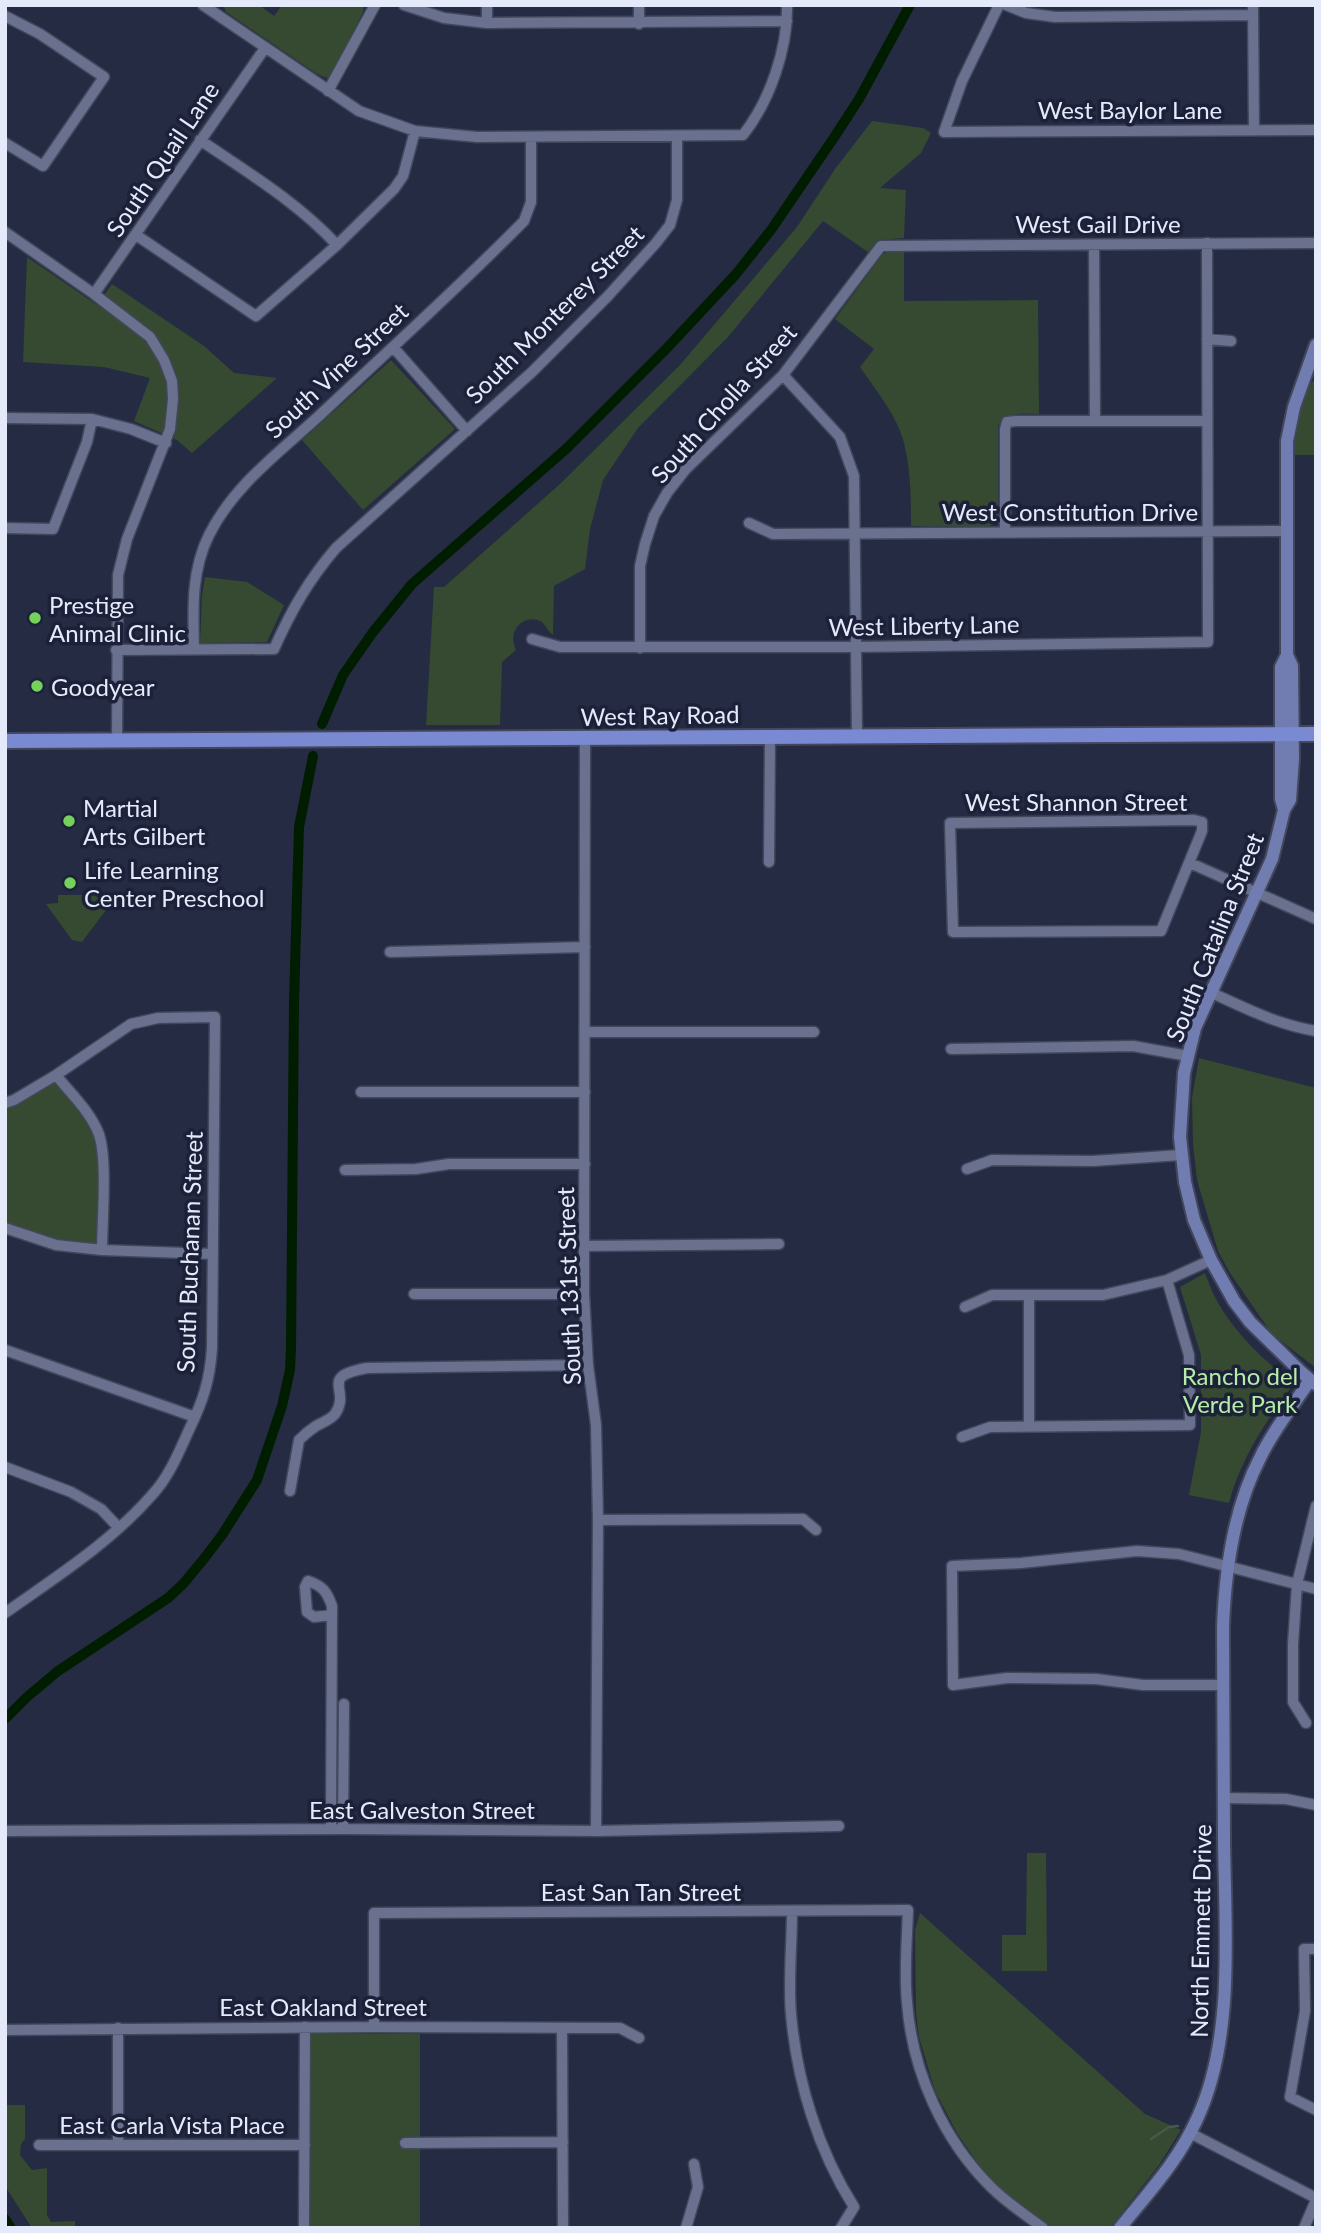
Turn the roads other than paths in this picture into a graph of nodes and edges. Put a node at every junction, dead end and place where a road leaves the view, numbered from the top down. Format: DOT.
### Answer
graph roads {
  1 [pos="375,5"];
  2 [pos="404,5"];
  3 [pos="487,5"];
  4 [pos="639,5"];
  5 [pos="787,5"];
  6 [pos="999,5"];
  7 [pos="1006,5"];
  8 [pos="207,6"];
  9 [pos="1253,10"];
  10 [pos="5,16"];
  11 [pos="787,22"];
  12 [pos="487,23"];
  13 [pos="639,24"];
  14 [pos="265,48"];
  15 [pos="328,92"];
  16 [pos="1254,130"];
  17 [pos="1316,130"];
  18 [pos="415,131"];
  19 [pos="677,136"];
  20 [pos="531,137"];
  21 [pos="200,140"];
  22 [pos="5,143"];
  23 [pos="5,232"];
  24 [pos="136,235"];
  25 [pos="1207,243"];
  26 [pos="1316,243"];
  27 [pos="337,245"];
  28 [pos="1094,245"];
  29 [pos="881,246"];
  30 [pos="94,294"];
  31 [pos="1207,340"];
  32 [pos="1231,341"];
  33 [pos="1316,345"];
  34 [pos="393,347"];
  35 [pos="1311,372"];
  36 [pos="783,375"];
  37 [pos="5,418"];
  38 [pos="92,419"];
  39 [pos="1095,421"];
  40 [pos="1207,421"];
  41 [pos="467,431"];
  42 [pos="166,443"];
  43 [pos="749,523"];
  44 [pos="5,528"];
  45 [pos="1286,531"];
  46 [pos="1208,532"];
  47 [pos="854,533"];
  48 [pos="1004,533"];
  49 [pos="532,639"];
  50 [pos="856,647"];
  51 [pos="640,648"];
  52 [pos="194,649"];
  53 [pos="116,650"];
  54 [pos="1287,734"];
  55 [pos="1316,734"];
  56 [pos="771,736"];
  57 [pos="857,736"];
  58 [pos="585,738"];
  59 [pos="5,741"];
  60 [pos="117,741"];
  61 [pos="769,862"];
  62 [pos="1190,863"];
  63 [pos="1257,893"];
  64 [pos="1316,919"];
  65 [pos="585,947"];
  66 [pos="390,952"];
  67 [pos="1210,992"];
  68 [pos="1316,1031"];
  69 [pos="585,1032"];
  70 [pos="814,1032"];
  71 [pos="951,1049"];
  72 [pos="1188,1056"];
  73 [pos="56,1075"];
  74 [pos="361,1092"];
  75 [pos="585,1092"];
  76 [pos="5,1103"];
  77 [pos="1181,1155"];
  78 [pos="585,1164"];
  79 [pos="967,1169"];
  80 [pos="345,1170"];
  81 [pos="5,1227"];
  82 [pos="779,1244"];
  83 [pos="584,1246"];
  84 [pos="102,1250"];
  85 [pos="213,1254"];
  86 [pos="1211,1260"];
  87 [pos="1167,1280"];
  88 [pos="414,1294"];
  89 [pos="584,1294"];
  90 [pos="1029,1296"];
  91 [pos="965,1307"];
  92 [pos="5,1350"];
  93 [pos="588,1365"];
  94 [pos="1313,1382"];
  95 [pos="195,1417"];
  96 [pos="1029,1426"];
  97 [pos="962,1437"];
  98 [pos="5,1467"];
  99 [pos="290,1491"];
  100 [pos="1316,1506"];
  101 [pos="598,1520"];
  102 [pos="119,1528"];
  103 [pos="816,1530"];
  104 [pos="1229,1567"];
  105 [pos="1297,1584"];
  106 [pos="1316,1589"];
  107 [pos="5,1613"];
  108 [pos="332,1615"];
  109 [pos="1223,1685"];
  110 [pos="344,1704"];
  111 [pos="1306,1723"];
  112 [pos="1223,1732"];
  113 [pos="1223,1798"];
  114 [pos="1316,1805"];
  115 [pos="839,1826"];
  116 [pos="331,1829"];
  117 [pos="343,1829"];
  118 [pos="5,1831"];
  119 [pos="596,1832"];
  120 [pos="792,1912"];
  121 [pos="1316,1949"];
  122 [pos="374,2026"];
  123 [pos="305,2027"];
  124 [pos="117,2028"];
  125 [pos="562,2028"];
  126 [pos="5,2030"];
  127 [pos="639,2038"];
  128 [pos="1316,2110"];
  129 [pos="1190,2133"];
  130 [pos="563,2142"];
  131 [pos="405,2143"];
  132 [pos="39,2145"];
  133 [pos="118,2145"];
  134 [pos="305,2146"];
  135 [pos="694,2164"];
  136 [pos="1316,2199"];
  137 [pos="304,2228"];
  138 [pos="563,2228"];
  139 [pos="686,2228"];
  140 [pos="841,2228"];
  141 [pos="1043,2228"];
  142 [pos="1120,2228"];
  143 [pos="1304,2228"];
  1 -- 15 [label="street"];
  2 -- 12 [label="street"];
  3 -- 12 [label="street"];
  4 -- 13 [label="street"];
  5 -- 11 [label="street"];
  6 -- 16 [label="street, West Baylor Lane"];
  7 -- 9 [label="street"];
  8 -- 14 [label="street"];
  9 -- 16 [label="street"];
  10 -- 22 [label="street"];
  11 -- 13 [label="street"];
  11 -- 19 [label="street"];
  12 -- 13 [label="street"];
  14 -- 15 [label="street"];
  14 -- 21 [label="street, South Quail Lane"];
  15 -- 18 [label="street"];
  16 -- 17 [label="street, West Baylor Lane"];
  18 -- 20 [label="street"];
  18 -- 27 [label="street"];
  19 -- 20 [label="street"];
  19 -- 41 [label="street, South Monterey Street"];
  20 -- 34 [label="street, South Vine Street"];
  21 -- 24 [label="street, South Quail Lane"];
  21 -- 27 [label="street"];
  23 -- 30 [label="street"];
  24 -- 27 [label="street"];
  24 -- 30 [label="street, South Quail Lane"];
  25 -- 26 [label="street, West Gail Drive"];
  25 -- 28 [label="street, West Gail Drive"];
  25 -- 31 [label="street"];
  28 -- 29 [label="street, West Gail Drive"];
  28 -- 39 [label="street"];
  29 -- 36 [label="street, South Cholla Street"];
  30 -- 42 [label="street"];
  31 -- 32 [label="street"];
  31 -- 40 [label="street"];
  33 -- 35 [label="street, South Catalina Street"];
  34 -- 41 [label="street"];
  34 -- 52 [label="street, South Vine Street"];
  35 -- 45 [label="street, South Catalina Street"];
  36 -- 47 [label="street"];
  36 -- 51 [label="street, South Cholla Street"];
  37 -- 38 [label="street"];
  38 -- 42 [label="street"];
  38 -- 44 [label="street"];
  39 -- 40 [label="street"];
  39 -- 48 [label="street"];
  40 -- 46 [label="street"];
  41 -- 52 [label="street, South Monterey Street"];
  42 -- 53 [label="street"];
  43 -- 47 [label="street, West Constitution Drive"];
  45 -- 46 [label="street, West Constitution Drive"];
  45 -- 54 [label="street, South Catalina Street"];
  46 -- 48 [label="street, West Constitution Drive"];
  46 -- 50 [label="street, West Liberty Lane"];
  47 -- 48 [label="street, West Constitution Drive"];
  47 -- 50 [label="street"];
  49 -- 51 [label="street, West Liberty Lane"];
  50 -- 51 [label="street, West Liberty Lane"];
  50 -- 57 [label="street"];
  52 -- 53 [label="street"];
  53 -- 60 [label="street"];
  54 -- 55 [label="main road, West Ray Road"];
  54 -- 57 [label="main road, West Ray Road"];
  54 -- 63 [label="street, South Catalina Street"];
  56 -- 57 [label="main road, West Ray Road"];
  56 -- 58 [label="main road, West Ray Road"];
  56 -- 61 [label="street"];
  58 -- 60 [label="main road, West Ray Road"];
  58 -- 65 [label="street, South 131st Street"];
  59 -- 60 [label="main road, West Ray Road"];
  62 -- 62 [label="street, West Shannon Street"];
  62 -- 63 [label="street"];
  63 -- 64 [label="street"];
  63 -- 67 [label="street, South Catalina Street"];
  65 -- 66 [label="street"];
  65 -- 69 [label="street, South 131st Street"];
  67 -- 68 [label="street"];
  67 -- 72 [label="street, South Catalina Street"];
  69 -- 70 [label="street"];
  69 -- 75 [label="street, South 131st Street"];
  71 -- 72 [label="street"];
  72 -- 77 [label="street, South Catalina Street"];
  73 -- 76 [label="street"];
  73 -- 84 [label="street"];
  73 -- 85 [label="street, South Buchanan Street"];
  74 -- 75 [label="street"];
  75 -- 78 [label="street, South 131st Street"];
  77 -- 79 [label="street"];
  77 -- 86 [label="street, South Catalina Street"];
  78 -- 80 [label="street"];
  78 -- 83 [label="street, South 131st Street"];
  81 -- 84 [label="street"];
  82 -- 83 [label="street"];
  83 -- 89 [label="street, South 131st Street"];
  84 -- 85 [label="street"];
  85 -- 95 [label="street, South Buchanan Street"];
  86 -- 87 [label="street"];
  86 -- 94 [label="street, South Catalina Street"];
  87 -- 90 [label="street"];
  87 -- 96 [label="street"];
  88 -- 89 [label="street"];
  89 -- 93 [label="street, South 131st Street"];
  90 -- 91 [label="street"];
  90 -- 96 [label="street"];
  92 -- 95 [label="street"];
  93 -- 99 [label="street"];
  93 -- 101 [label="street, South 131st Street"];
  94 -- 104 [label="street, South Catalina Street"];
  95 -- 102 [label="street, South Buchanan Street"];
  96 -- 97 [label="street"];
  98 -- 102 [label="street"];
  100 -- 105 [label="street"];
  101 -- 103 [label="street"];
  101 -- 119 [label="street, South 131st Street"];
  102 -- 107 [label="street, South Buchanan Street"];
  104 -- 105 [label="street"];
  104 -- 109 [label="street, South Catalina Street"];
  104 -- 109 [label="street"];
  105 -- 106 [label="street"];
  105 -- 111 [label="street"];
  108 -- 116 [label="street"];
  109 -- 112 [label="street, South Catalina Street"];
  110 -- 117 [label="street"];
  112 -- 113 [label="street, North Emmett Drive"];
  113 -- 114 [label="street"];
  113 -- 129 [label="street, North Emmett Drive"];
  115 -- 119 [label="street, East Galveston Street"];
  116 -- 117 [label="street, East Galveston Street"];
  116 -- 118 [label="street, East Galveston Street"];
  117 -- 119 [label="street, East Galveston Street"];
  120 -- 122 [label="street, East San Tan Street"];
  120 -- 140 [label="street"];
  120 -- 141 [label="street, East San Tan Street"];
  121 -- 128 [label="street"];
  122 -- 123 [label="street, East Oakland Street"];
  122 -- 125 [label="street, East Oakland Street"];
  123 -- 124 [label="street, East Oakland Street"];
  123 -- 134 [label="street"];
  124 -- 126 [label="street, East Oakland Street"];
  124 -- 133 [label="street"];
  125 -- 127 [label="street, East Oakland Street"];
  125 -- 130 [label="street"];
  129 -- 136 [label="street"];
  129 -- 142 [label="street, North Emmett Drive"];
  130 -- 131 [label="street"];
  130 -- 138 [label="street"];
  132 -- 133 [label="street, East Carla Vista Place"];
  133 -- 134 [label="street, East Carla Vista Place"];
  134 -- 137 [label="street"];
  135 -- 139 [label="street"];
  136 -- 143 [label="street"];
}
